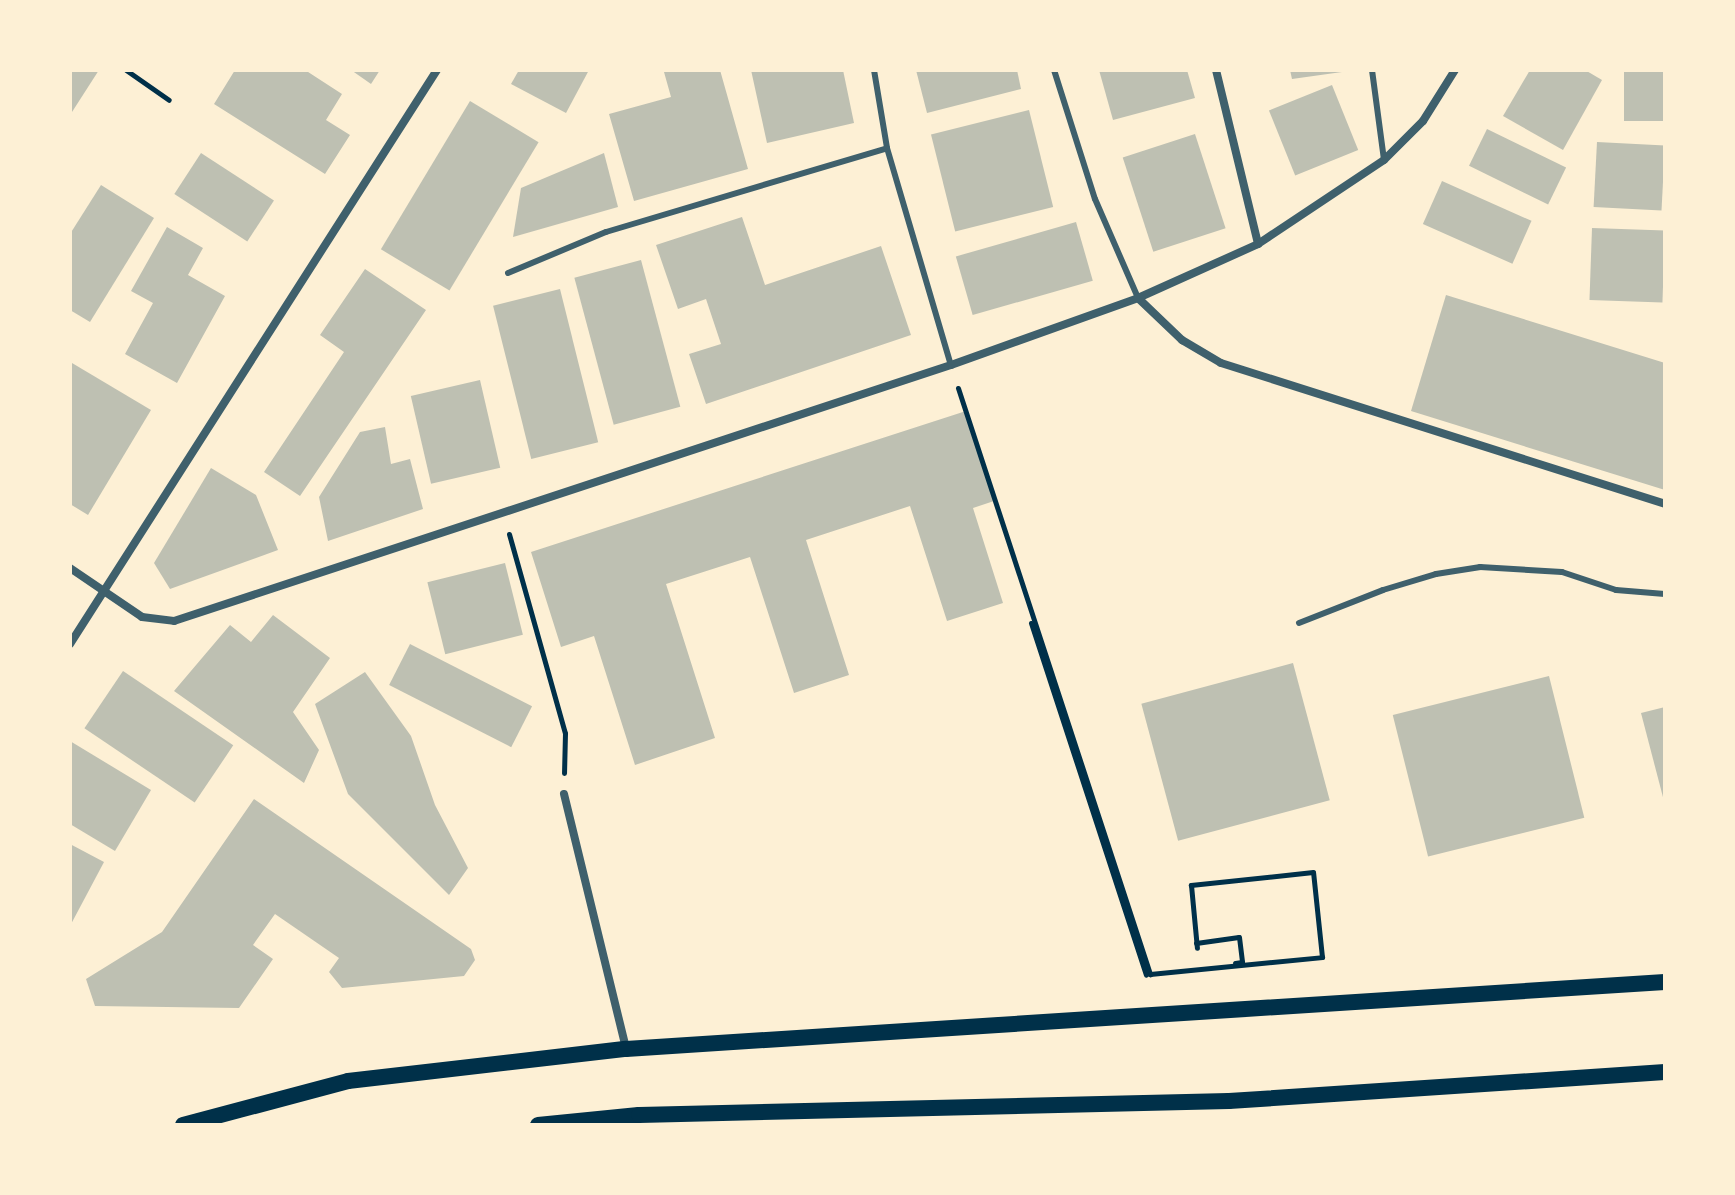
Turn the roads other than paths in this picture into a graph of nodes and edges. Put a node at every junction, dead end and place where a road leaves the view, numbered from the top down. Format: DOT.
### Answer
graph roads {
  1 [pos="437,70"];
  2 [pos="874,70"];
  3 [pos="1054,70"];
  4 [pos="1216,70"];
  5 [pos="1372,70"];
  6 [pos="1455,70"];
  7 [pos="887,148"];
  8 [pos="1384,160"];
  9 [pos="1258,244"];
  10 [pos="508,273"];
  11 [pos="1138,298"];
  12 [pos="949,365"];
  13 [pos="1665,504"];
  14 [pos="70,568"];
  15 [pos="105,589"];
  16 [pos="1665,594"];
  17 [pos="1299,623"];
  18 [pos="70,644"];
  19 [pos="564,794"];
  20 [pos="1665,982"];
  21 [pos="626,1049"];
  22 [pos="1665,1072"];
  23 [pos="183,1125"];
  24 [pos="538,1125"];
  1 -- 15 [label="street"];
  2 -- 7 [label="lane"];
  3 -- 11 [label="lane"];
  4 -- 9 [label="street"];
  5 -- 8 [label="lane"];
  6 -- 8 [label="street"];
  7 -- 10 [label="lane"];
  7 -- 12 [label="lane"];
  8 -- 9 [label="street"];
  9 -- 11 [label="street"];
  11 -- 12 [label="street"];
  11 -- 13 [label="street"];
  12 -- 15 [label="street"];
  14 -- 15 [label="street"];
  15 -- 18 [label="street"];
  16 -- 17 [label="lane"];
  19 -- 21 [label="street"];
  20 -- 21 [label="main road"];
  21 -- 23 [label="main road"];
  22 -- 24 [label="main road"];
}
